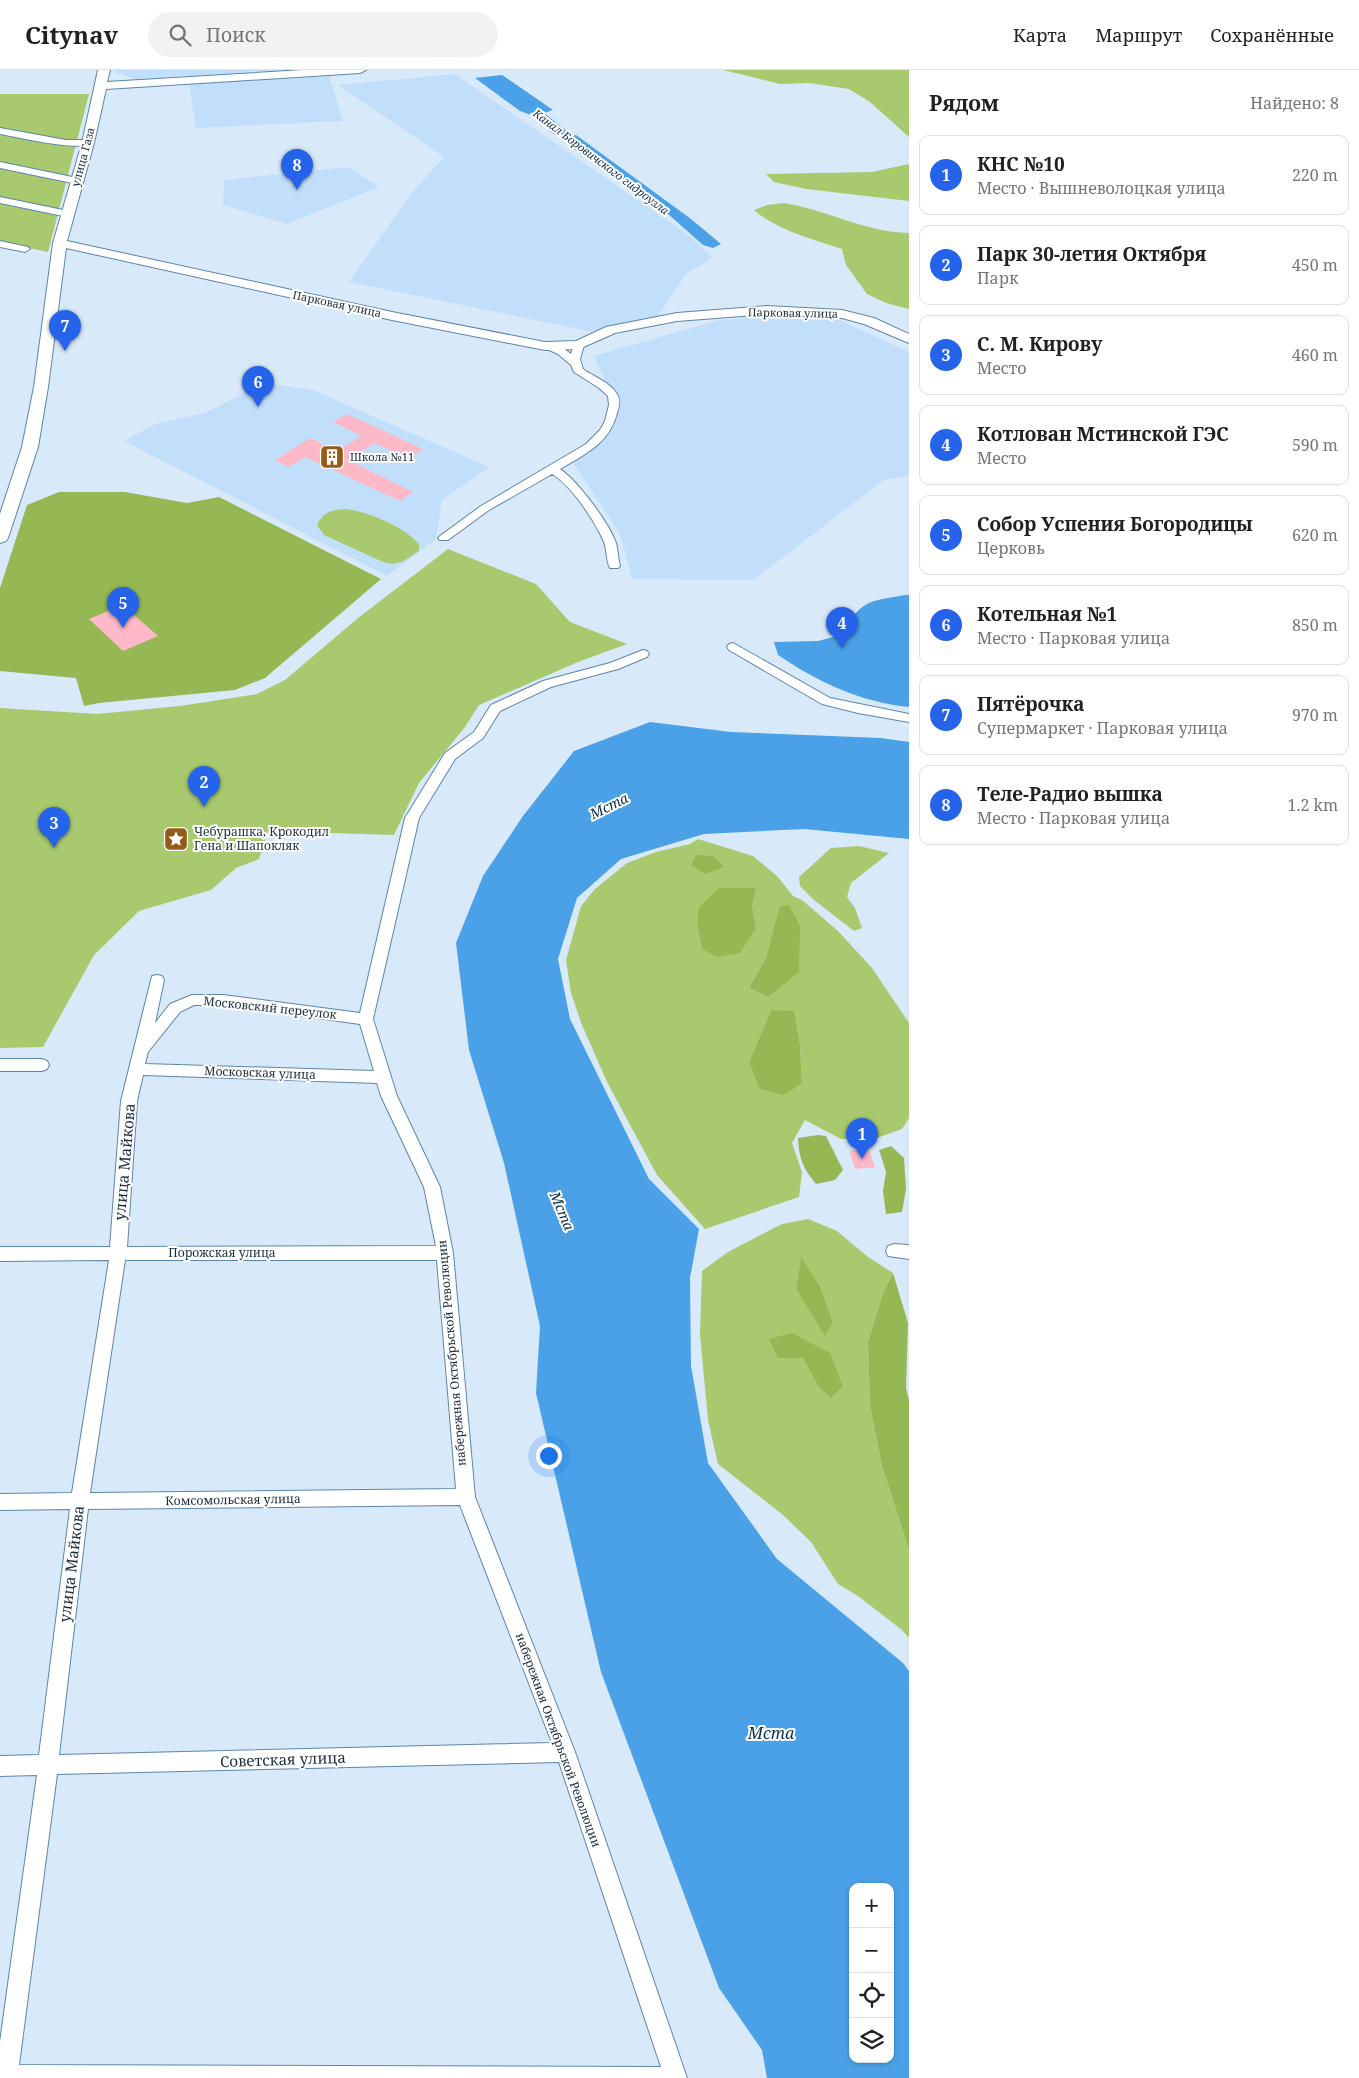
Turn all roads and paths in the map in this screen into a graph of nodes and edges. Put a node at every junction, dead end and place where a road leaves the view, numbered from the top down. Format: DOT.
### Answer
graph roads {
  1 [pos="104,70"];
  2 [pos="360,70"];
  3 [pos="100,86"];
  4 [pos="0,131"];
  5 [pos="88,144"];
  6 [pos="0,165"];
  7 [pos="77,181"];
  8 [pos="0,200"];
  9 [pos="68,214"];
  10 [pos="60,243"];
  11 [pos="0,244"];
  12 [pos="25,250"];
  13 [pos="909,338"];
  14 [pos="545,346"];
  15 [pos="579,346"];
  16 [pos="576,364"];
  17 [pos="552,469"];
  18 [pos="0,538"];
  19 [pos="444,538"];
  20 [pos="614,566"];
  21 [pos="733,647"];
  22 [pos="643,654"];
  23 [pos="909,718"];
  24 [pos="157,980"];
  25 [pos="175,1008"];
  26 [pos="366,1019"];
  27 [pos="141,1050"];
  28 [pos="0,1065"];
  29 [pos="42,1065"];
  30 [pos="136,1069"];
  31 [pos="384,1077"];
  32 [pos="118,1253"];
  33 [pos="445,1253"];
  34 [pos="0,1254"];
  35 [pos="466,1497"];
  36 [pos="0,1502"];
  37 [pos="80,1502"];
  38 [pos="565,1752"];
  39 [pos="0,1766"];
  40 [pos="48,1766"];
  41 [pos="4,2077"];
  42 [pos="676,2078"];
  1 -- 3 [label="main road, улица Газа"];
  2 -- 3 [label="main road"];
  3 -- 5 [label="main road, улица Газа"];
  4 -- 5 [label="street"];
  5 -- 7 [label="main road, улица Газа"];
  6 -- 7 [label="street"];
  7 -- 9 [label="main road, улица Газа"];
  8 -- 9 [label="street"];
  9 -- 10 [label="main road, улица Газа"];
  10 -- 14 [label="main road, Парковая улица"];
  10 -- 18 [label="main road"];
  11 -- 12 [label="street"];
  13 -- 15 [label="main road, Парковая улица"];
  14 -- 15 [label="main road, Парковая улица"];
  14 -- 16 [label="street"];
  15 -- 16 [label="street"];
  16 -- 17 [label="street"];
  17 -- 19 [label="street"];
  17 -- 20 [label="street"];
  21 -- 23 [label="street"];
  22 -- 26 [label="street"];
  24 -- 27 [label="street, улица Майкова"];
  25 -- 26 [label="street, Московский переулок"];
  25 -- 27 [label="street, улица Майкова"];
  26 -- 31 [label="street, набережная Октябрьской Революции"];
  27 -- 30 [label="street, улица Майкова"];
  28 -- 29 [label="street"];
  30 -- 31 [label="street, Московская улица"];
  30 -- 32 [label="street, улица Майкова"];
  31 -- 33 [label="street, набережная Октябрьской Революции"];
  32 -- 33 [label="street, Порожская улица"];
  32 -- 34 [label="street, Порожская улица"];
  32 -- 37 [label="street, улица Майкова"];
  33 -- 35 [label="street, набережная Октябрьской Революции"];
  35 -- 37 [label="street, Комсомольская улица"];
  35 -- 38 [label="street, набережная Октябрьской Революции"];
  36 -- 37 [label="street, Комсомольская улица"];
  37 -- 40 [label="street, улица Майкова"];
  38 -- 40 [label="street, Советская улица"];
  38 -- 42 [label="street, набережная Октябрьской Революции"];
  39 -- 40 [label="street, Советская улица"];
  40 -- 41 [label="street, улица Майкова"];
  41 -- 42 [label="street"];
}
